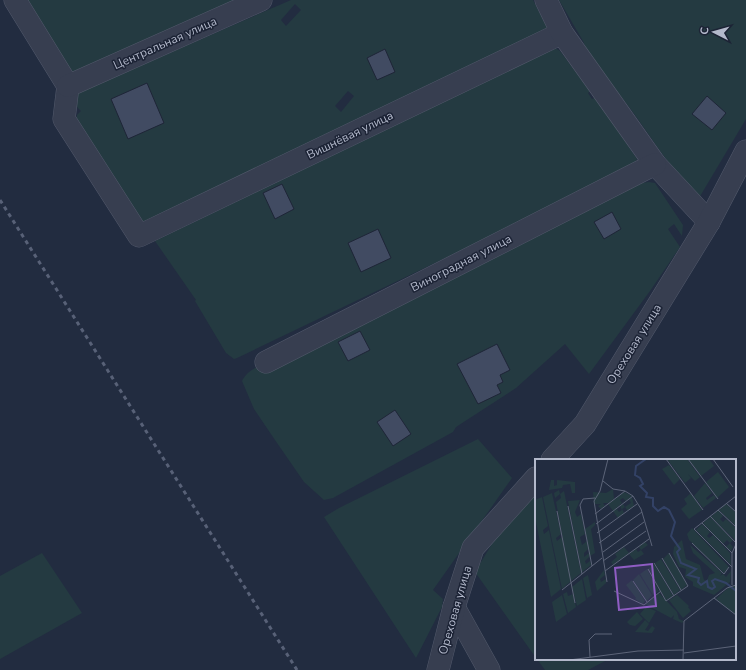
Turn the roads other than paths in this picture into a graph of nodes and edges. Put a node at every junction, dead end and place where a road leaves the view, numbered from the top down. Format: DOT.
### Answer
graph roads {
  1 [pos="16,0"];
  2 [pos="261,0"];
  3 [pos="546,0"];
  4 [pos="562,33"];
  5 [pos="68,86"];
  6 [pos="746,151"];
  7 [pos="655,164"];
  8 [pos="709,222"];
  9 [pos="266,362"];
  10 [pos="553,459"];
  11 [pos="535,479"];
  12 [pos="454,607"];
  13 [pos="438,670"];
  14 [pos="489,670"];
  1 -- 5 [label="street"];
  2 -- 5 [label="street, Центральная улица"];
  3 -- 4 [label="street"];
  4 -- 5 [label="street, Вишнёвая улица"];
  4 -- 7 [label="street"];
  6 -- 8 [label="street, Ореховая улица"];
  7 -- 8 [label="street"];
  7 -- 9 [label="street, Виноградная улица"];
  8 -- 10 [label="street, Ореховая улица"];
  11 -- 12 [label="street, Ореховая улица"];
  12 -- 13 [label="street, Ореховая улица"];
  12 -- 14 [label="street"];
}
